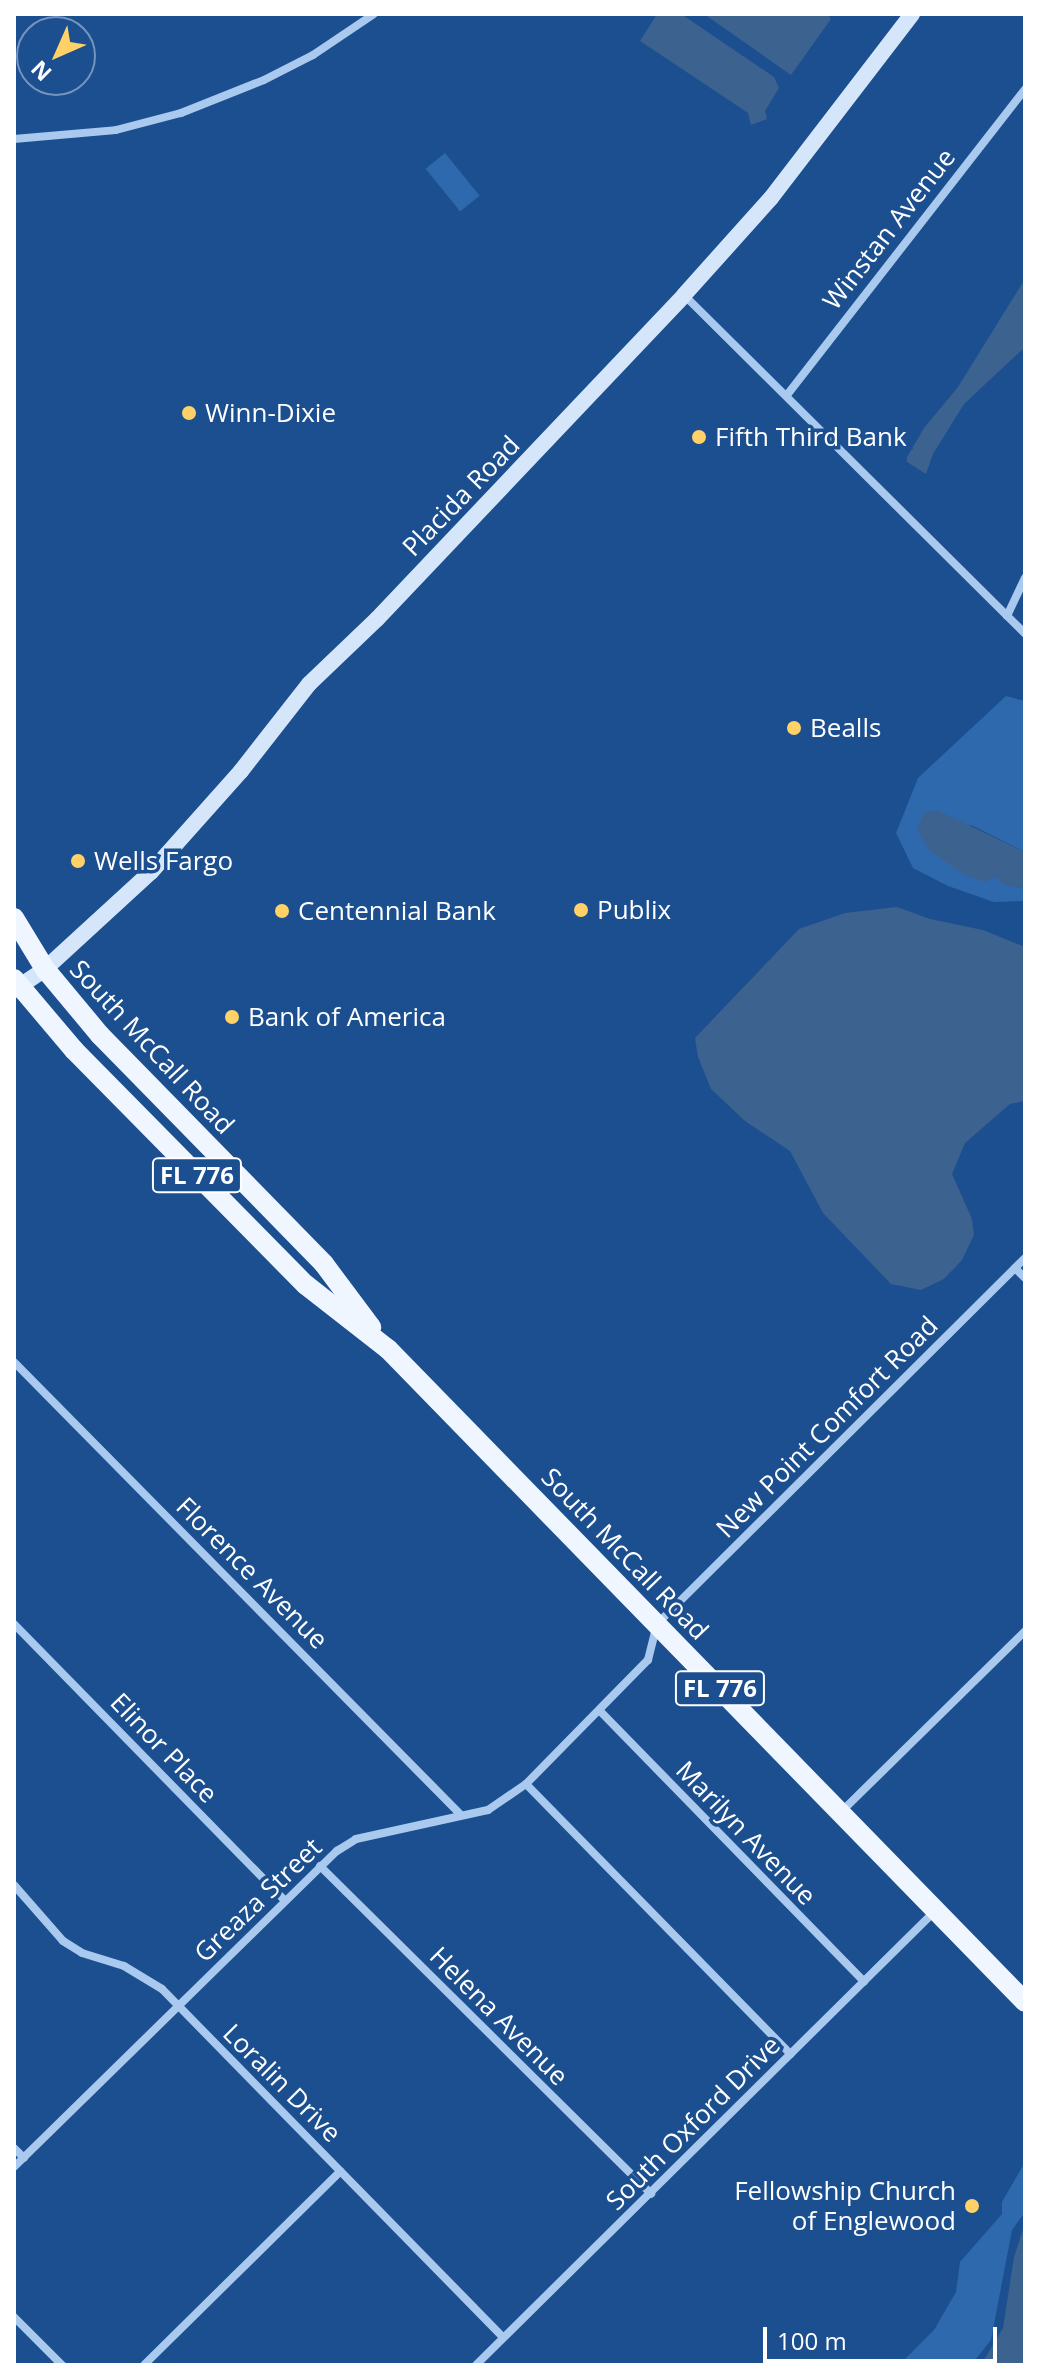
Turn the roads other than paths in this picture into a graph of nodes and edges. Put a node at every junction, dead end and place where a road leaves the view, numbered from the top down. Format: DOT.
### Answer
graph roads {
  1 [pos="374,14"];
  2 [pos="912,14"];
  3 [pos="1025,89"];
  4 [pos="14,139"];
  5 [pos="684,295"];
  6 [pos="787,395"];
  7 [pos="1025,578"];
  8 [pos="1007,616"];
  9 [pos="1025,634"];
  10 [pos="14,918"];
  11 [pos="45,969"];
  12 [pos="16,985"];
  13 [pos="1025,1258"];
  14 [pos="1015,1268"];
  15 [pos="1025,1278"];
  16 [pos="388,1349"];
  17 [pos="14,1362"];
  18 [pos="14,1624"];
  19 [pos="657,1624"];
  20 [pos="1025,1631"];
  21 [pos="600,1711"];
  22 [pos="526,1784"];
  23 [pos="842,1811"];
  24 [pos="460,1814"];
  25 [pos="320,1866"];
  26 [pos="14,1885"];
  27 [pos="284,1900"];
  28 [pos="938,1909"];
  29 [pos="864,1982"];
  30 [pos="1025,2002"];
  31 [pos="178,2005"];
  32 [pos="790,2054"];
  33 [pos="14,2148"];
  34 [pos="24,2158"];
  35 [pos="14,2167"];
  36 [pos="341,2171"];
  37 [pos="651,2194"];
  38 [pos="14,2317"];
  39 [pos="503,2337"];
  40 [pos="62,2365"];
  41 [pos="144,2365"];
  42 [pos="476,2365"];
  1 -- 4 [label="street"];
  2 -- 5 [label="main road, Placida Road"];
  3 -- 6 [label="street, Winstan Avenue"];
  5 -- 6 [label="street"];
  5 -- 11 [label="main road, Placida Road"];
  6 -- 8 [label="street"];
  7 -- 8 [label="street"];
  8 -- 9 [label="street"];
  10 -- 11 [label="main road, South McCall Road / FL 776"];
  11 -- 12 [label="main road, Placida Road"];
  11 -- 16 [label="main road, South McCall Road / FL 776"];
  12 -- 16 [label="main road, South McCall Road / FL 776"];
  13 -- 14 [label="street, New Point Comfort Road"];
  14 -- 15 [label="street"];
  14 -- 19 [label="street, New Point Comfort Road"];
  16 -- 19 [label="main road, South McCall Road / FL 776"];
  17 -- 24 [label="street, Florence Avenue"];
  18 -- 27 [label="street, Elinor Place"];
  19 -- 21 [label="street, Greaza Street"];
  19 -- 23 [label="main road, South McCall Road / FL 776"];
  20 -- 23 [label="street"];
  21 -- 22 [label="street, Greaza Street"];
  21 -- 29 [label="street, Marilyn Avenue"];
  22 -- 24 [label="street, Greaza Street"];
  22 -- 32 [label="street"];
  23 -- 28 [label="main road, South McCall Road / FL 776"];
  24 -- 25 [label="street, Greaza Street"];
  25 -- 27 [label="street, Greaza Street"];
  25 -- 37 [label="street, Helena Avenue"];
  26 -- 31 [label="street, Loralin Drive"];
  27 -- 31 [label="street, Greaza Street"];
  28 -- 29 [label="street, South Oxford Drive"];
  28 -- 30 [label="main road, South McCall Road / FL 776"];
  29 -- 32 [label="street, South Oxford Drive"];
  31 -- 34 [label="street, Greaza Street"];
  31 -- 36 [label="street, Loralin Drive"];
  32 -- 37 [label="street, South Oxford Drive"];
  33 -- 34 [label="street"];
  34 -- 35 [label="street, Greaza Street"];
  36 -- 39 [label="street, Loralin Drive"];
  36 -- 41 [label="street"];
  37 -- 39 [label="street, South Oxford Drive"];
  38 -- 40 [label="street"];
  39 -- 42 [label="street, South Oxford Drive"];
}
